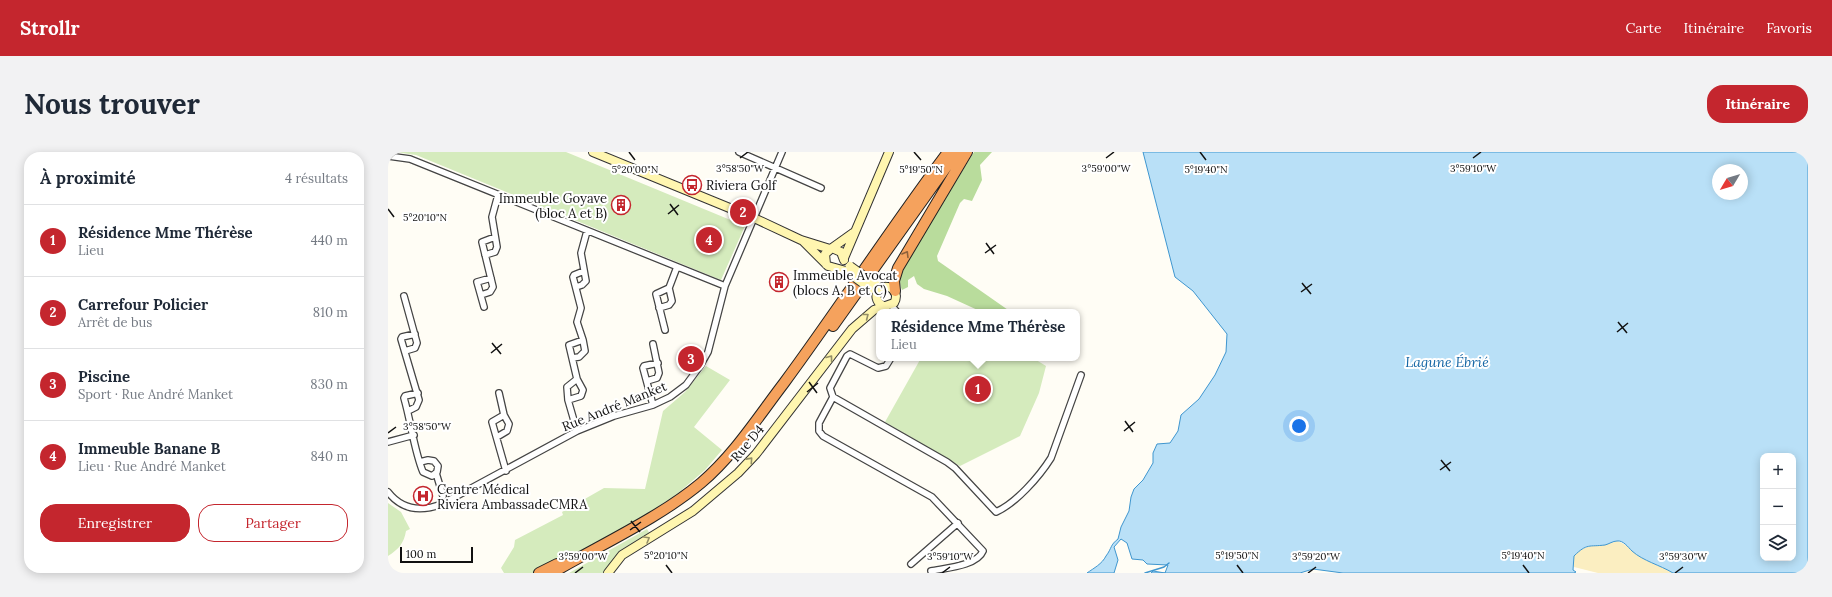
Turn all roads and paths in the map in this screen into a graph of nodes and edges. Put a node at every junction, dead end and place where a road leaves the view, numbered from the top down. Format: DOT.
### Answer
graph roads {
  1 [pos="593,152"];
  2 [pos="739,152"];
  3 [pos="782,152"];
  4 [pos="889,152"];
  5 [pos="948,152"];
  6 [pos="957,152"];
  7 [pos="967,152"];
  8 [pos="388,156"];
  9 [pos="775,168"];
  10 [pos="821,188"];
  11 [pos="498,195"];
  12 [pos="754,218"];
  13 [pos="587,231"];
  14 [pos="854,232"];
  15 [pos="496,237"];
  16 [pos="801,240"];
  17 [pos="831,249"];
  18 [pos="485,255"];
  19 [pos="826,264"];
  20 [pos="846,264"];
  21 [pos="677,267"];
  22 [pos="584,271"];
  23 [pos="491,278"];
  24 [pos="725,286"];
  25 [pos="576,287"];
  26 [pos="669,288"];
  27 [pos="876,289"];
  28 [pos="895,291"];
  29 [pos="481,295"];
  30 [pos="404,296"];
  31 [pos="484,307"];
  32 [pos="659,308"];
  33 [pos="890,308"];
  34 [pos="876,312"];
  35 [pos="665,330"];
  36 [pos="416,334"];
  37 [pos="584,340"];
  38 [pos="652,344"];
  39 [pos="405,351"];
  40 [pos="572,358"];
  41 [pos="889,361"];
  42 [pos="658,363"];
  43 [pos="1081,375"];
  44 [pos="577,379"];
  45 [pos="647,381"];
  46 [pos="418,393"];
  47 [pos="499,393"];
  48 [pos="833,397"];
  49 [pos="568,400"];
  50 [pos="653,405"];
  51 [pos="408,411"];
  52 [pos="504,416"];
  53 [pos="577,431"];
  54 [pos="414,436"];
  55 [pos="497,437"];
  56 [pos="388,442"];
  57 [pos="420,462"];
  58 [pos="506,470"];
  59 [pos="436,473"];
  60 [pos="388,492"];
  61 [pos="443,496"];
  62 [pos="958,523"];
  63 [pos="604,543"];
  64 [pos="911,564"];
  65 [pos="931,571"];
  66 [pos="539,573"];
  67 [pos="552,573"];
  68 [pos="564,573"];
  69 [pos="608,573"];
  1 -- 12 [label="main road"];
  2 -- 9 [label="street"];
  3 -- 9 [label="street, Rue André Manket"];
  4 -- 14 [label="main road"];
  5 -- 63 [label="highway"];
  6 -- 68 [label="highway"];
  28 -- 7 [label="highway, one-way"];
  8 -- 11 [label="street"];
  9 -- 10 [label="street"];
  9 -- 12 [label="street, Rue André Manket"];
  11 -- 13 [label="street"];
  11 -- 15 [label="street"];
  12 -- 16 [label="main road"];
  12 -- 24 [label="street, Rue André Manket"];
  13 -- 21 [label="street"];
  13 -- 22 [label="street"];
  14 -- 17 [label="main road"];
  14 -- 20 [label="main road"];
  15 -- 18 [label="street"];
  15 -- 18 [label="street"];
  16 -- 17 [label="main road"];
  16 -- 19 [label="main road"];
  17 -- 19 [label="main road"];
  17 -- 20 [label="main road"];
  18 -- 23 [label="street"];
  19 -- 20 [label="main road"];
  20 -- 27 [label="main road, bridge"];
  21 -- 24 [label="street"];
  21 -- 26 [label="street"];
  22 -- 25 [label="street"];
  22 -- 25 [label="street"];
  23 -- 29 [label="street"];
  23 -- 29 [label="street"];
  24 -- 50 [label="street, Rue André Manket"];
  25 -- 37 [label="street"];
  26 -- 32 [label="street"];
  26 -- 32 [label="street"];
  27 -- 28 [label="main road"];
  27 -- 33 [label="main road"];
  28 -- 33 [label="main road"];
  29 -- 31 [label="street"];
  30 -- 36 [label="street"];
  32 -- 35 [label="street"];
  69 -- 34 [label="main road, Rue D4, one-way"];
  36 -- 39 [label="street"];
  36 -- 39 [label="street"];
  37 -- 40 [label="street"];
  37 -- 40 [label="street"];
  38 -- 42 [label="street"];
  39 -- 46 [label="street"];
  40 -- 44 [label="street"];
  41 -- 48 [label="street"];
  42 -- 45 [label="street"];
  42 -- 45 [label="street"];
  43 -- 48 [label="street"];
  44 -- 49 [label="street"];
  44 -- 49 [label="street"];
  45 -- 50 [label="street"];
  46 -- 51 [label="street"];
  46 -- 51 [label="street"];
  47 -- 52 [label="street"];
  48 -- 62 [label="street"];
  49 -- 53 [label="street"];
  50 -- 53 [label="street, Rue André Manket"];
  51 -- 54 [label="street"];
  52 -- 55 [label="street"];
  52 -- 55 [label="street"];
  53 -- 58 [label="street, Rue André Manket"];
  54 -- 56 [label="street"];
  54 -- 57 [label="street"];
  55 -- 58 [label="street"];
  57 -- 59 [label="street"];
  57 -- 59 [label="street"];
  58 -- 60 [label="street, Rue André Manket"];
  59 -- 61 [label="street"];
  62 -- 64 [label="street"];
  62 -- 65 [label="street"];
  63 -- 66 [label="highway"];
  63 -- 67 [label="highway"];
}
